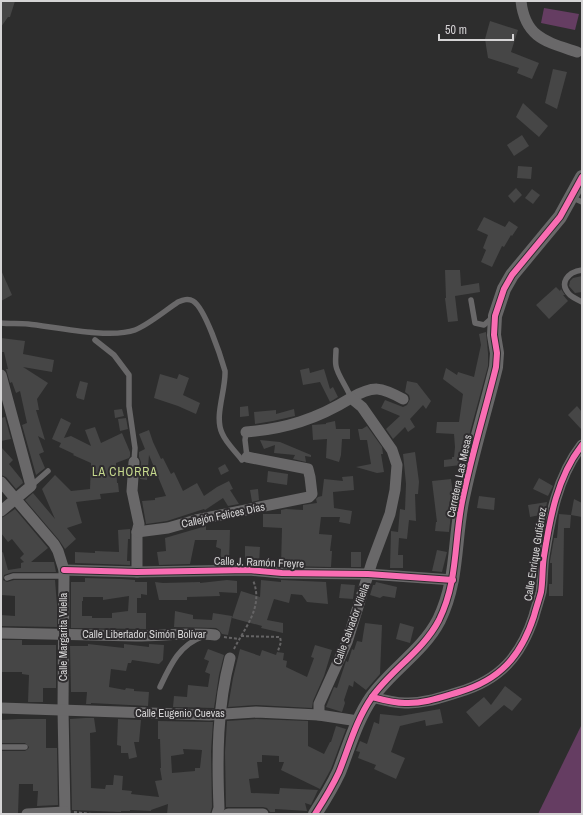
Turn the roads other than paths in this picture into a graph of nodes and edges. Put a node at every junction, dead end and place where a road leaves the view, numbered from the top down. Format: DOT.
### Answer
graph roads {
  1 [pos="521,1"];
  2 [pos="577,52"];
  3 [pos="582,177"];
  4 [pos="577,199"];
  5 [pos="582,270"];
  6 [pos="471,300"];
  7 [pos="582,302"];
  8 [pos="494,316"];
  9 [pos="1,323"];
  10 [pos="95,340"];
  11 [pos="336,350"];
  12 [pos="1,375"];
  13 [pos="351,398"];
  14 [pos="403,399"];
  15 [pos="246,432"];
  16 [pos="582,445"];
  17 [pos="245,459"];
  18 [pos="134,462"];
  19 [pos="48,471"];
  20 [pos="1,482"];
  21 [pos="31,486"];
  22 [pos="15,499"];
  23 [pos="1,511"];
  24 [pos="137,532"];
  25 [pos="137,572"];
  26 [pos="64,573"];
  27 [pos="368,574"];
  28 [pos="7,578"];
  29 [pos="453,580"];
  30 [pos="1,633"];
  31 [pos="63,634"];
  32 [pos="212,635"];
  33 [pos="230,658"];
  34 [pos="160,686"];
  35 [pos="372,697"];
  36 [pos="1,708"];
  37 [pos="63,710"];
  38 [pos="220,714"];
  39 [pos="319,715"];
  40 [pos="358,721"];
  41 [pos="1,747"];
  42 [pos="25,747"];
  43 [pos="65,813"];
  44 [pos="27,814"];
  45 [pos="217,814"];
  46 [pos="228,814"];
  47 [pos="263,814"];
  48 [pos="315,814"];
  1 -- 2 [label="street"];
  3 -- 4 [label="street, Carretera Las Mesas"];
  4 -- 8 [label="street, Carretera Las Mesas"];
  5 -- 7 [label="lane"];
  6 -- 8 [label="lane"];
  8 -- 29 [label="street, Carretera Las Mesas"];
  9 -- 17 [label="lane"];
  10 -- 18 [label="lane"];
  11 -- 13 [label="lane"];
  12 -- 21 [label="street"];
  13 -- 14 [label="street"];
  13 -- 15 [label="street"];
  13 -- 27 [label="street, Calle Salvador Vilella"];
  15 -- 17 [label="lane"];
  16 -- 35 [label="street, Calle Enrique Gutiérrez"];
  17 -- 24 [label="street, Callejón Felices Días"];
  18 -- 24 [label="street"];
  19 -- 21 [label="lane"];
  20 -- 22 [label="street, Calle Margarita Vilella"];
  21 -- 22 [label="street"];
  22 -- 23 [label="street"];
  22 -- 26 [label="street, Calle Margarita Vilella"];
  24 -- 25 [label="street"];
  25 -- 26 [label="street, Calle J. Ramón Freyre"];
  25 -- 27 [label="street, Calle J. Ramón Freyre"];
  26 -- 28 [label="lane"];
  26 -- 31 [label="street, Calle Margarita Vilella"];
  27 -- 29 [label="street, Calle J. Ramón Freyre"];
  27 -- 39 [label="street, Calle Salvador Vilella"];
  29 -- 35 [label="street, Carretera Las Mesas"];
  30 -- 31 [label="street, Calle Libertador Simón Bolívar"];
  31 -- 32 [label="street, Calle Libertador Simón Bolívar"];
  31 -- 37 [label="street, Calle Margarita Vilella"];
  32 -- 34 [label="lane"];
  33 -- 38 [label="street"];
  35 -- 40 [label="street, Carretera Las Mesas"];
  36 -- 37 [label="street, Calle Eugenio Cuevas"];
  37 -- 38 [label="street, Calle Eugenio Cuevas"];
  37 -- 43 [label="street, Calle Margarita Vilella"];
  38 -- 39 [label="street, Calle Eugenio Cuevas"];
  38 -- 45 [label="street"];
  39 -- 40 [label="street, Calle Eugenio Cuevas"];
  40 -- 48 [label="street, Carretera Las Mesas"];
  41 -- 42 [label="lane"];
  43 -- 44 [label="street"];
  46 -- 47 [label="street"];
}
